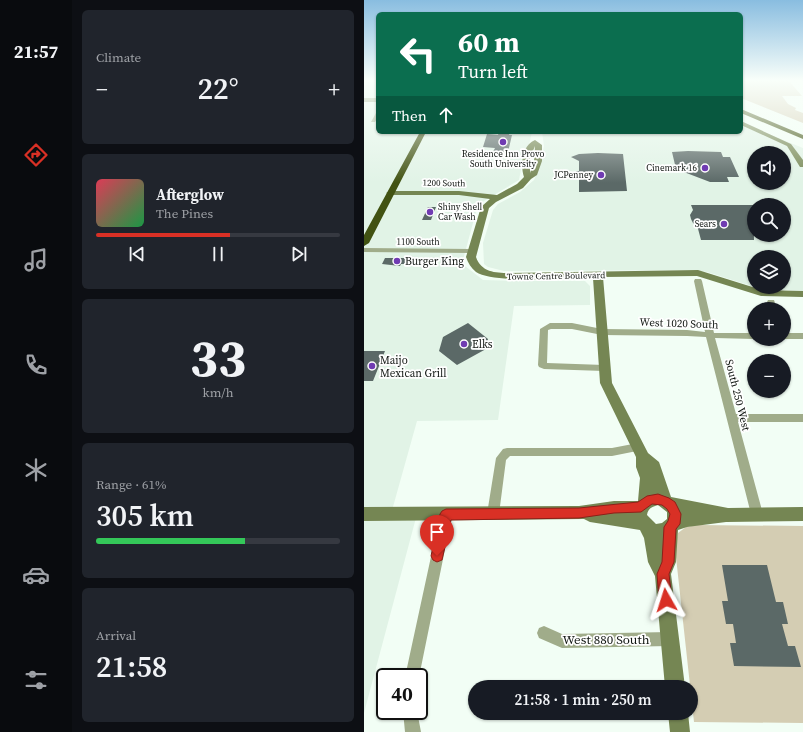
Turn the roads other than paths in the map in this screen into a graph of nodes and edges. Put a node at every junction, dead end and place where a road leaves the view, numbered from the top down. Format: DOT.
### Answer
graph roads {
  1 [pos="751,115"];
  2 [pos="769,115"];
  3 [pos="376,117"];
  4 [pos="373,121"];
  5 [pos="743,124"];
  6 [pos="803,129"];
  7 [pos="422,134"];
  8 [pos="536,134"];
  9 [pos="803,138"];
  10 [pos="535,142"];
  11 [pos="803,165"];
  12 [pos="528,177"];
  13 [pos="391,191"];
  14 [pos="497,197"];
  15 [pos="364,243"];
  16 [pos="364,250"];
  17 [pos="472,251"];
  18 [pos="598,276"];
  19 [pos="698,282"];
  20 [pos="803,294"];
  21 [pos="602,332"];
  22 [pos="710,335"];
  23 [pos="747,336"];
  24 [pos="791,336"];
  25 [pos="803,336"];
  26 [pos="604,368"];
  27 [pos="732,418"];
  28 [pos="803,418"];
  29 [pos="641,452"];
  30 [pos="666,502"];
  31 [pos="643,505"];
  32 [pos="579,513"];
  33 [pos="364,514"];
  34 [pos="446,514"];
  35 [pos="492,514"];
  36 [pos="726,514"];
  37 [pos="757,514"];
  38 [pos="803,514"];
  39 [pos="672,525"];
  40 [pos="645,526"];
  41 [pos="663,574"];
  42 [pos="544,633"];
  43 [pos="670,639"];
  44 [pos="414,668"];
  45 [pos="674,680"];
  46 [pos="411,720"];
  47 [pos="679,720"];
  48 [pos="413,732"];
  49 [pos="680,732"];
  1 -- 9 [label="highway"];
  2 -- 6 [label="highway"];
  3 -- 4 [label="street"];
  5 -- 11 [label="street"];
  7 -- 13 [label="highway"];
  8 -- 10 [label="street"];
  10 -- 12 [label="street"];
  10 -- 12 [label="street"];
  12 -- 14 [label="street"];
  13 -- 14 [label="street, 1200 South"];
  13 -- 14 [label="street, 1200 South"];
  13 -- 15 [label="highway"];
  14 -- 17 [label="street"];
  16 -- 17 [label="street, 1100 South"];
  17 -- 18 [label="street, Towne Centre Boulevard"];
  18 -- 20 [label="street, Towne Centre Boulevard"];
  18 -- 21 [label="street"];
  19 -- 22 [label="street, South 250 West"];
  21 -- 22 [label="street, West 1020 South"];
  21 -- 26 [label="street"];
  21 -- 26 [label="street, West 1020 South"];
  22 -- 23 [label="street, West 1020 South"];
  22 -- 27 [label="street, South 250 West"];
  24 -- 25 [label="street"];
  26 -- 29 [label="street"];
  27 -- 28 [label="street"];
  27 -- 37 [label="street, South 250 West"];
  29 -- 30 [label="street"];
  29 -- 31 [label="street"];
  29 -- 35 [label="street"];
  30 -- 31 [label="street"];
  30 -- 36 [label="street"];
  30 -- 39 [label="street"];
  31 -- 32 [label="street"];
  31 -- 40 [label="street"];
  32 -- 35 [label="street"];
  32 -- 40 [label="street"];
  33 -- 34 [label="street"];
  34 -- 35 [label="street"];
  34 -- 44 [label="street"];
  36 -- 37 [label="street"];
  36 -- 39 [label="street"];
  37 -- 38 [label="street"];
  39 -- 40 [label="street"];
  39 -- 41 [label="street"];
  40 -- 41 [label="street"];
  41 -- 43 [label="street"];
  42 -- 43 [label="street, West 880 South"];
  43 -- 45 [label="street"];
  46 -- 48 [label="street"];
  47 -- 49 [label="street"];
}
